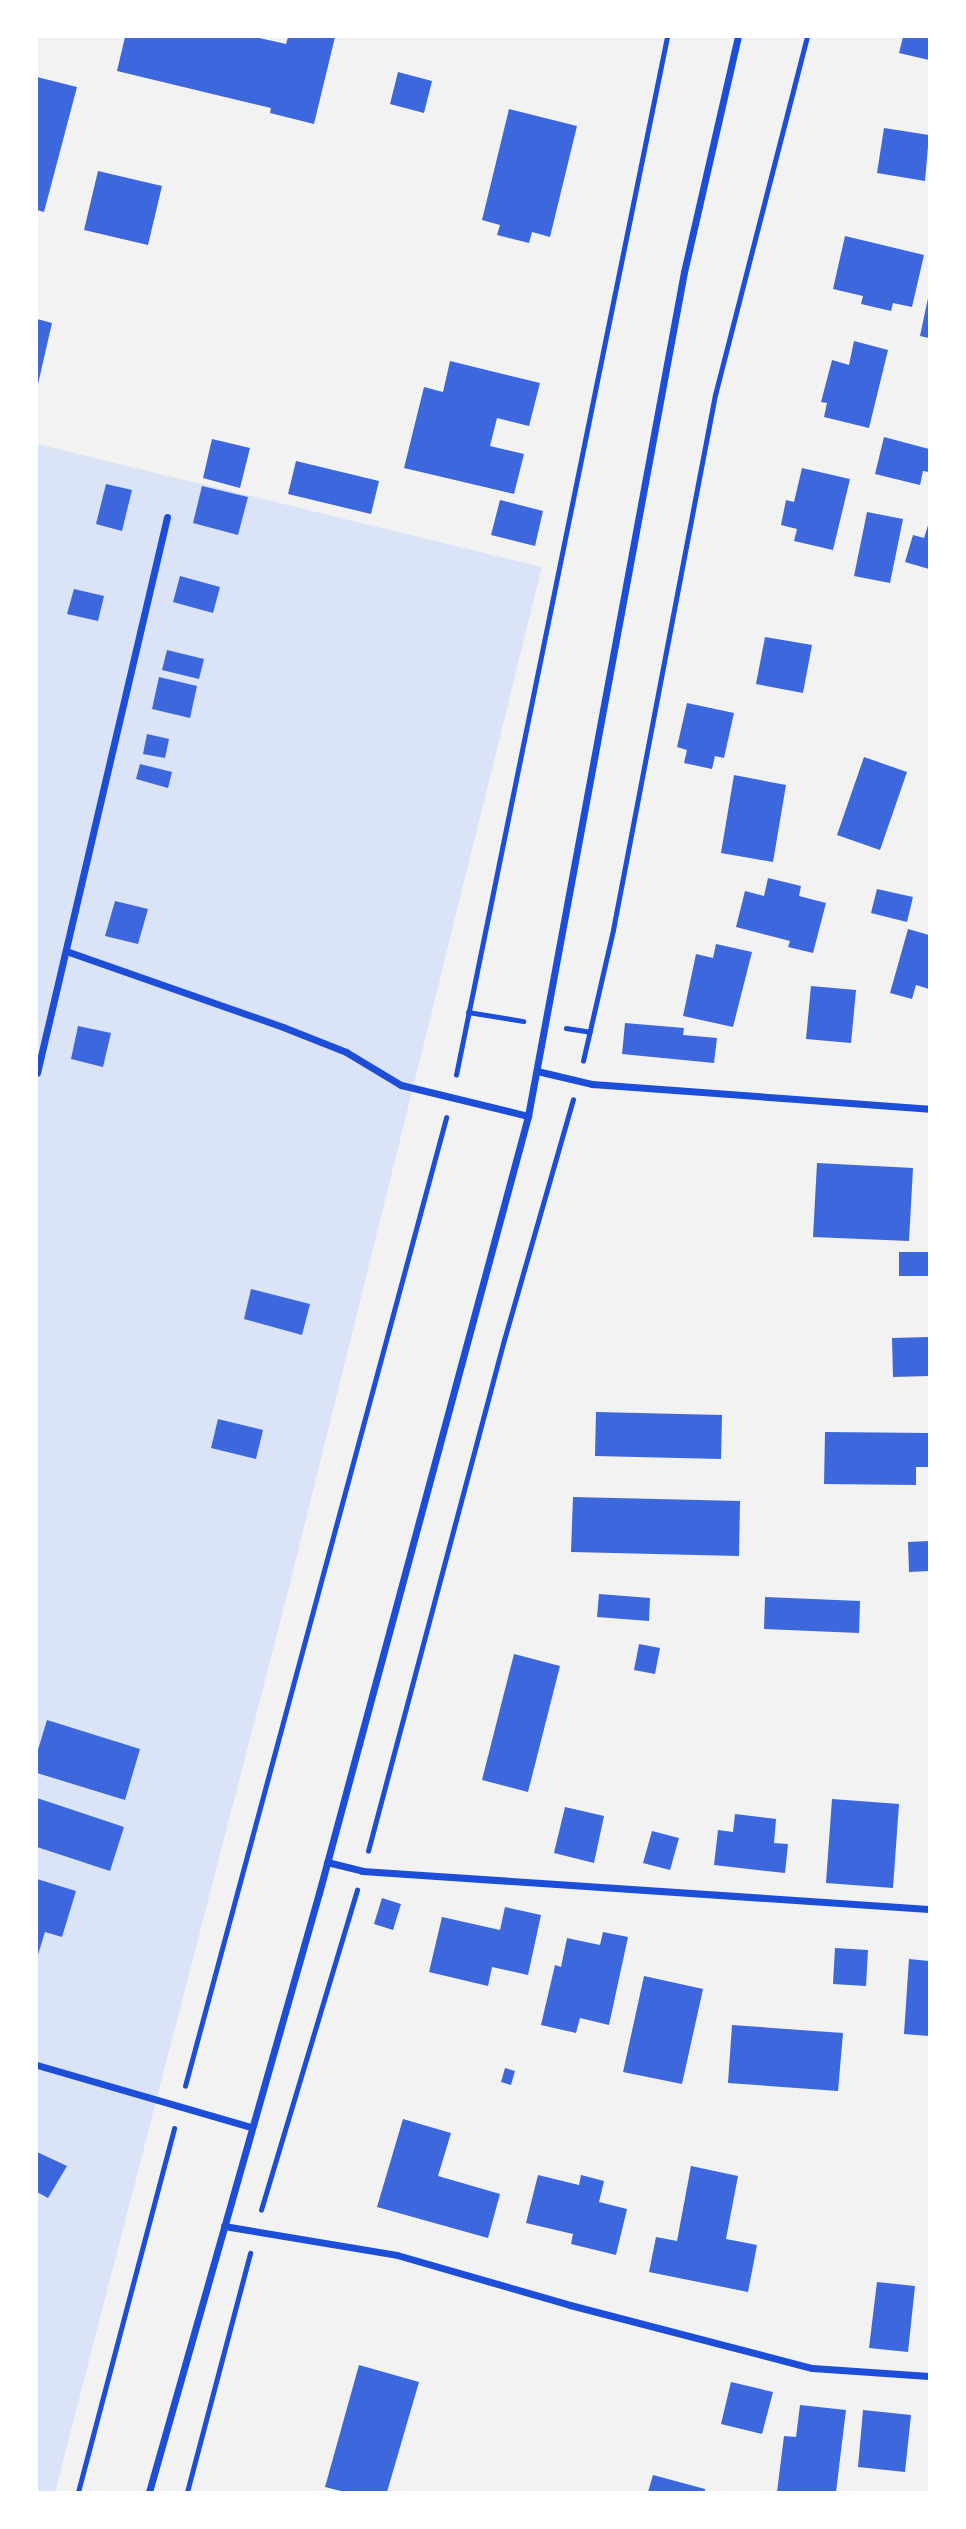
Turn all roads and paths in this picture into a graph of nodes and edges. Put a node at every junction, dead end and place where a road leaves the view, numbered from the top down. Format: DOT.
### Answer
graph roads {
  1 [pos="667,37"];
  2 [pos="738,37"];
  3 [pos="167,517"];
  4 [pos="66,951"];
  5 [pos="537,1071"];
  6 [pos="37,1073"];
  7 [pos="451,1098"];
  8 [pos="929,1109"];
  9 [pos="528,1116"];
  10 [pos="327,1862"];
  11 [pos="929,1909"];
  12 [pos="37,2065"];
  13 [pos="179,2107"];
  14 [pos="251,2127"];
  15 [pos="224,2226"];
  16 [pos="929,2376"];
  17 [pos="78,2492"];
  18 [pos="149,2492"];
  1 -- 7 [label="path"];
  2 -- 5 [label="street"];
  3 -- 4 [label="street"];
  4 -- 6 [label="street"];
  4 -- 7 [label="street"];
  5 -- 8 [label="street"];
  5 -- 9 [label="street"];
  7 -- 9 [label="street"];
  7 -- 13 [label="path"];
  9 -- 10 [label="street"];
  10 -- 11 [label="street"];
  10 -- 14 [label="street"];
  12 -- 13 [label="street"];
  13 -- 14 [label="street"];
  13 -- 17 [label="path"];
  14 -- 15 [label="street"];
  15 -- 16 [label="street"];
  15 -- 18 [label="street"];
}
